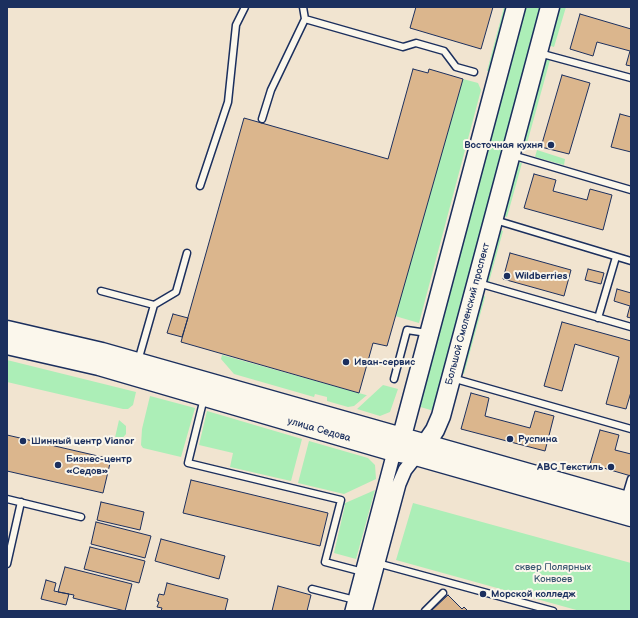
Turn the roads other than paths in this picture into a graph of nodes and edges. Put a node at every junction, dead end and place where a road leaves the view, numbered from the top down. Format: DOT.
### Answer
graph roads {
  1 [pos="245,7"];
  2 [pos="303,7"];
  3 [pos="516,7"];
  4 [pos="550,7"];
  5 [pos="305,19"];
  6 [pos="538,53"];
  7 [pos="474,72"];
  8 [pos="631,78"];
  9 [pos="262,119"];
  10 [pos="510,155"];
  11 [pos="200,186"];
  12 [pos="631,190"];
  13 [pos="493,219"];
  14 [pos="187,253"];
  15 [pos="616,257"];
  16 [pos="631,261"];
  17 [pos="476,283"];
  18 [pos="101,291"];
  19 [pos="154,305"];
  20 [pos="598,318"];
  21 [pos="631,327"];
  22 [pos="7,330"];
  23 [pos="429,334"];
  24 [pos="7,345"];
  25 [pos="141,370"];
  26 [pos="451,378"];
  27 [pos="394,379"];
  28 [pos="204,396"];
  29 [pos="631,429"];
  30 [pos="402,436"];
  31 [pos="421,450"];
  32 [pos="394,452"];
  33 [pos="631,479"];
  34 [pos="7,499"];
  35 [pos="628,501"];
  36 [pos="21,502"];
  37 [pos="81,517"];
  38 [pos="631,517"];
  39 [pos="7,564"];
  40 [pos="370,567"];
  41 [pos="312,589"];
  42 [pos="443,593"];
  43 [pos="360,606"];
  44 [pos="425,611"];
  45 [pos="553,611"];
  1 -- 11 [label="lane"];
  2 -- 5 [label="lane"];
  3 -- 23 [label="main road, Большой Смоленский проспект"];
  4 -- 6 [label="main road, Большой Смоленский проспект"];
  5 -- 7 [label="lane"];
  5 -- 9 [label="lane"];
  6 -- 8 [label="lane"];
  6 -- 10 [label="main road, Большой Смоленский проспект"];
  10 -- 12 [label="lane"];
  10 -- 13 [label="main road, Большой Смоленский проспект"];
  13 -- 15 [label="lane"];
  13 -- 17 [label="main road, Большой Смоленский проспект"];
  14 -- 19 [label="lane"];
  15 -- 16 [label="lane"];
  15 -- 20 [label="lane"];
  17 -- 20 [label="lane"];
  17 -- 26 [label="main road, Большой Смоленский проспект"];
  18 -- 19 [label="lane"];
  19 -- 25 [label="lane"];
  20 -- 21 [label="lane"];
  22 -- 25 [label="main road, улица Седова"];
  23 -- 27 [label="lane"];
  23 -- 30 [label="main road, Большой Смоленский проспект"];
  24 -- 25 [label="main road, улица Седова"];
  25 -- 28 [label="main road, улица Седова"];
  25 -- 30 [label="main road, улица Седова"];
  26 -- 29 [label="lane"];
  26 -- 31 [label="main road, Большой Смоленский проспект"];
  28 -- 32 [label="main road, улица Седова"];
  28 -- 40 [label="lane"];
  30 -- 31 [label="main road, улица Седова"];
  30 -- 32 [label="main road, Большой Смоленский проспект"];
  31 -- 32 [label="main road, улица Седова"];
  31 -- 35 [label="main road, улица Седова"];
  31 -- 38 [label="main road, улица Седова"];
  31 -- 40 [label="street, Большой Смоленский проспект"];
  32 -- 40 [label="street, Большой Смоленский проспект"];
  33 -- 35 [label="lane"];
  34 -- 36 [label="lane"];
  36 -- 37 [label="lane"];
  36 -- 39 [label="lane"];
  40 -- 43 [label="street, Большой Смоленский проспект"];
  40 -- 45 [label="lane"];
  41 -- 43 [label="lane"];
  42 -- 44 [label="lane"];
}
